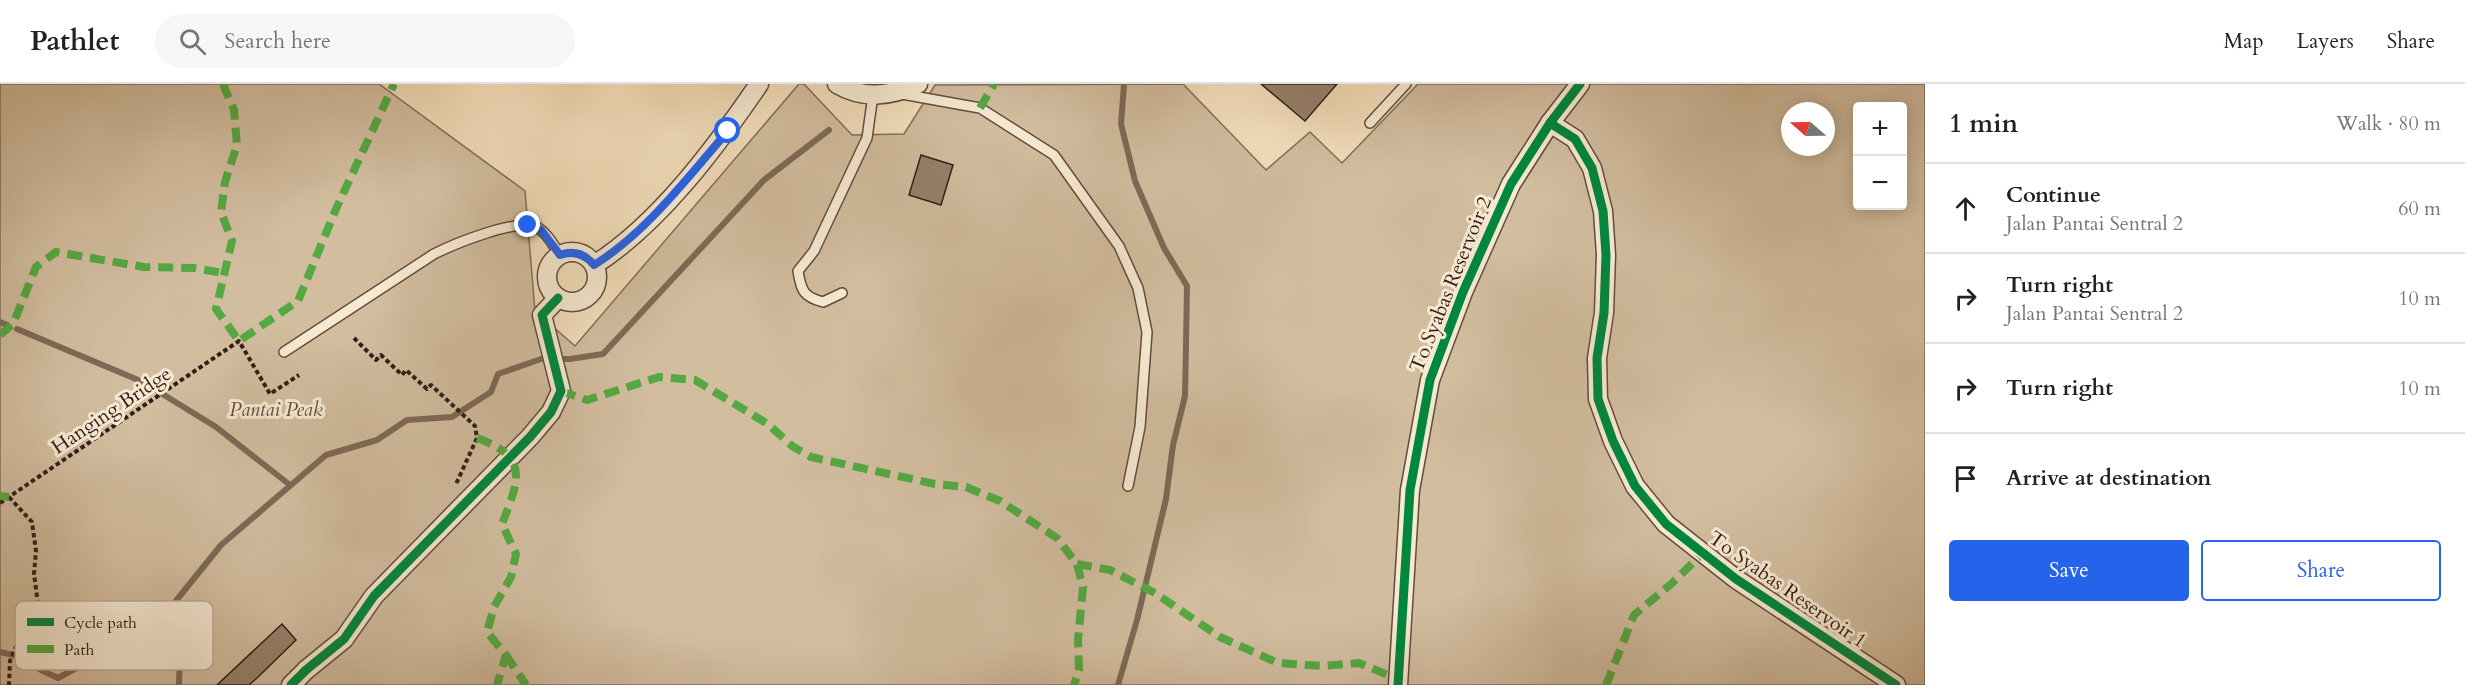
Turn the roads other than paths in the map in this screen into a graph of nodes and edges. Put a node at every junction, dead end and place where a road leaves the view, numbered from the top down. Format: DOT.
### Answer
graph roads {
  1 [pos="759,84"];
  2 [pos="837,84"];
  3 [pos="918,84"];
  4 [pos="1406,84"];
  5 [pos="1580,84"];
  6 [pos="896,93"];
  7 [pos="873,95"];
  8 [pos="1370,123"];
  9 [pos="1550,123"];
  10 [pos="560,255"];
  11 [pos="594,265"];
  12 [pos="842,293"];
  13 [pos="558,298"];
  14 [pos="284,352"];
  15 [pos="1128,486"];
  16 [pos="291,685"];
  17 [pos="1398,685"];
  18 [pos="1896,685"];
  1 -- 11 [label="street"];
  2 -- 7 [label="street"];
  3 -- 6 [label="street"];
  4 -- 8 [label="lane"];
  5 -- 9 [label="street, To Syabas Reservoir 2"];
  6 -- 7 [label="street"];
  6 -- 15 [label="lane"];
  7 -- 12 [label="lane"];
  9 -- 17 [label="street, To Syabas Reservoir 2"];
  9 -- 18 [label="street, To Syabas Reservoir 1"];
  10 -- 11 [label="street"];
  10 -- 13 [label="street"];
  10 -- 14 [label="lane"];
  11 -- 13 [label="street"];
  13 -- 16 [label="street"];
}
